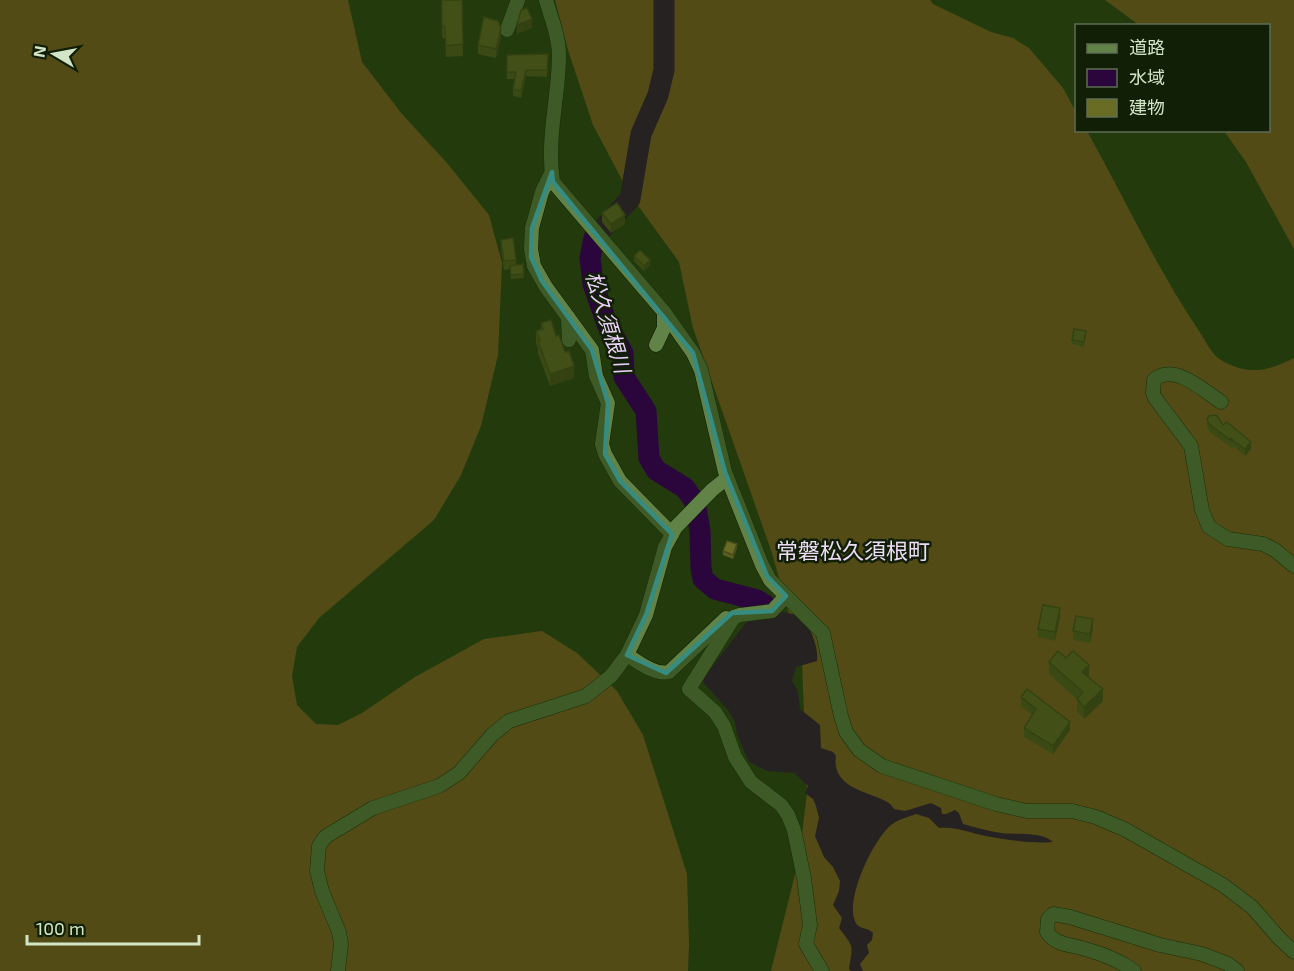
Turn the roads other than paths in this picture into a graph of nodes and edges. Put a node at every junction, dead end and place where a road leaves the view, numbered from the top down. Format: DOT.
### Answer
graph roads {
  1 [pos="518,0"];
  2 [pos="546,0"];
  3 [pos="507,30"];
  4 [pos="552,172"];
  5 [pos="664,312"];
  6 [pos="568,317"];
  7 [pos="568,340"];
  8 [pos="656,345"];
  9 [pos="1221,402"];
  10 [pos="727,478"];
  11 [pos="672,534"];
  12 [pos="1294,566"];
  13 [pos="786,596"];
  14 [pos="736,616"];
  15 [pos="627,655"];
  16 [pos="1294,952"];
  17 [pos="338,971"];
  18 [pos="822,971"];
  19 [pos="1134,971"];
  20 [pos="1237,971"];
  1 -- 3 [label="street"];
  2 -- 4 [label="street"];
  4 -- 5 [label="street"];
  4 -- 6 [label="street"];
  5 -- 8 [label="street"];
  5 -- 10 [label="street"];
  6 -- 7 [label="street"];
  6 -- 11 [label="street"];
  9 -- 12 [label="street"];
  10 -- 11 [label="street"];
  10 -- 13 [label="street"];
  11 -- 15 [label="street"];
  13 -- 14 [label="street"];
  13 -- 16 [label="street"];
  14 -- 15 [label="street"];
  14 -- 18 [label="street"];
  15 -- 17 [label="street"];
  19 -- 20 [label="street"];
}
